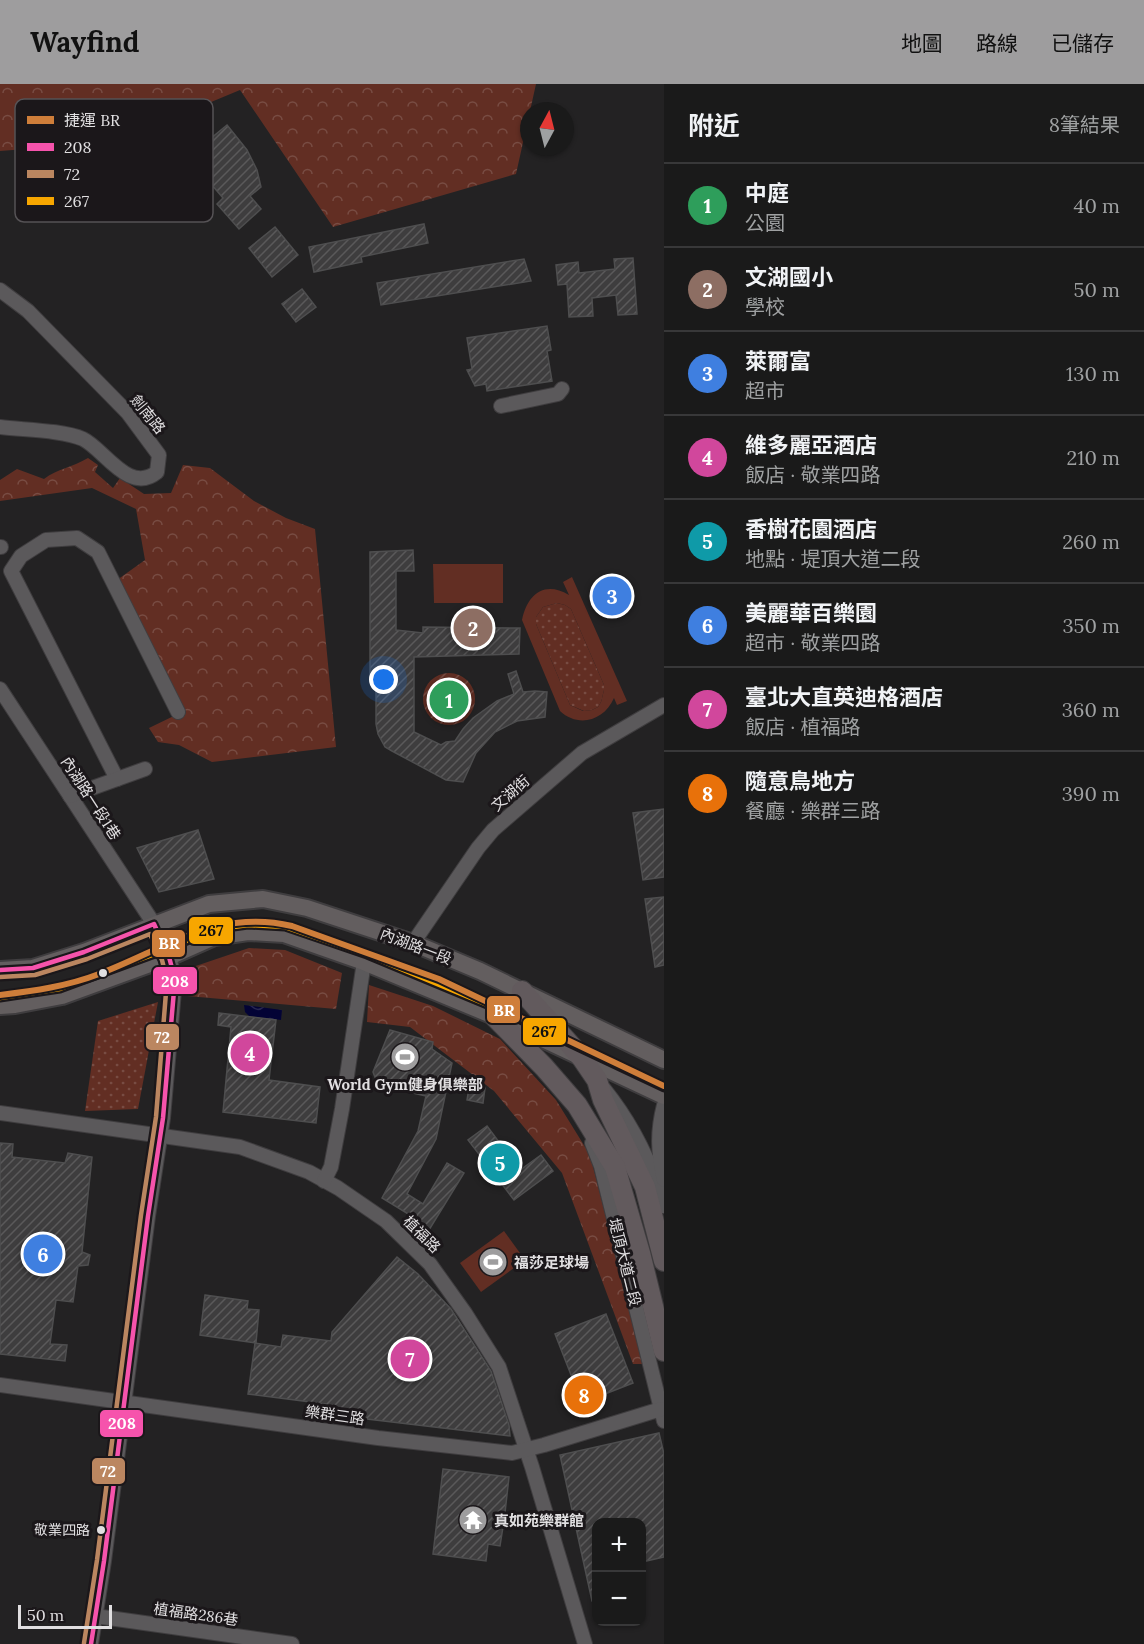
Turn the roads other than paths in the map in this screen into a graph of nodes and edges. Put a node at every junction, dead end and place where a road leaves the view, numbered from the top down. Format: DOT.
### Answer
graph roads {
  1 [pos="0,290"];
  2 [pos="562,388"];
  3 [pos="501,406"];
  4 [pos="0,427"];
  5 [pos="0,689"];
  6 [pos="664,705"];
  7 [pos="178,712"];
  8 [pos="145,769"];
  9 [pos="117,779"];
  10 [pos="70,796"];
  11 [pos="154,924"];
  12 [pos="413,943"];
  13 [pos="169,957"];
  14 [pos="364,962"];
  15 [pos="0,970"];
  16 [pos="522,991"];
  17 [pos="0,1006"];
  18 [pos="494,1016"];
  19 [pos="582,1058"];
  20 [pos="664,1060"];
  21 [pos="597,1080"];
  22 [pos="664,1096"];
  23 [pos="577,1105"];
  24 [pos="664,1105"];
  25 [pos="0,1113"];
  26 [pos="160,1135"];
  27 [pos="324,1181"];
  28 [pos="664,1182"];
  29 [pos="664,1206"];
  30 [pos="664,1261"];
  31 [pos="664,1351"];
  32 [pos="0,1385"];
  33 [pos="123,1402"];
  34 [pos="662,1415"];
  35 [pos="526,1449"];
  36 [pos="95,1616"];
  37 [pos="91,1644"];
  38 [pos="292,1644"];
  39 [pos="585,1644"];
  1 -- 4 [label="street, 劍南路"];
  2 -- 3 [label="street"];
  5 -- 10 [label="street, 內湖路一段1巷"];
  6 -- 12 [label="street, 文湖街"];
  7 -- 9 [label="street"];
  8 -- 9 [label="street"];
  9 -- 10 [label="street"];
  10 -- 11 [label="street, 內湖路一段1巷"];
  11 -- 12 [label="main road, 內湖路一段"];
  11 -- 13 [label="street, 內湖路一段1巷"];
  11 -- 15 [label="main road, 內湖路一段"];
  12 -- 16 [label="main road, 內湖路一段"];
  13 -- 14 [label="main road"];
  13 -- 17 [label="main road"];
  13 -- 26 [label="street"];
  14 -- 18 [label="main road"];
  14 -- 27 [label="street"];
  16 -- 19 [label="highway"];
  16 -- 20 [label="main road, 內湖路一段"];
  18 -- 19 [label="main road"];
  18 -- 23 [label="highway, 堤頂大道二段"];
  19 -- 21 [label="highway"];
  19 -- 22 [label="main road"];
  21 -- 29 [label="street"];
  21 -- 30 [label="highway"];
  23 -- 31 [label="highway, 堤頂大道二段"];
  23 -- 34 [label="street, 堤頂大道二段"];
  24 -- 28 [label="street"];
  25 -- 26 [label="street, 植福路"];
  26 -- 27 [label="street, 植福路"];
  26 -- 33 [label="street"];
  27 -- 35 [label="street, 植福路"];
  32 -- 33 [label="street, 樂群三路"];
  33 -- 35 [label="street, 樂群三路"];
  33 -- 36 [label="street"];
  34 -- 35 [label="street, 樂群三路"];
  35 -- 39 [label="street, 植福路"];
  36 -- 37 [label="street"];
  36 -- 38 [label="street, 植福路286巷"];
}
